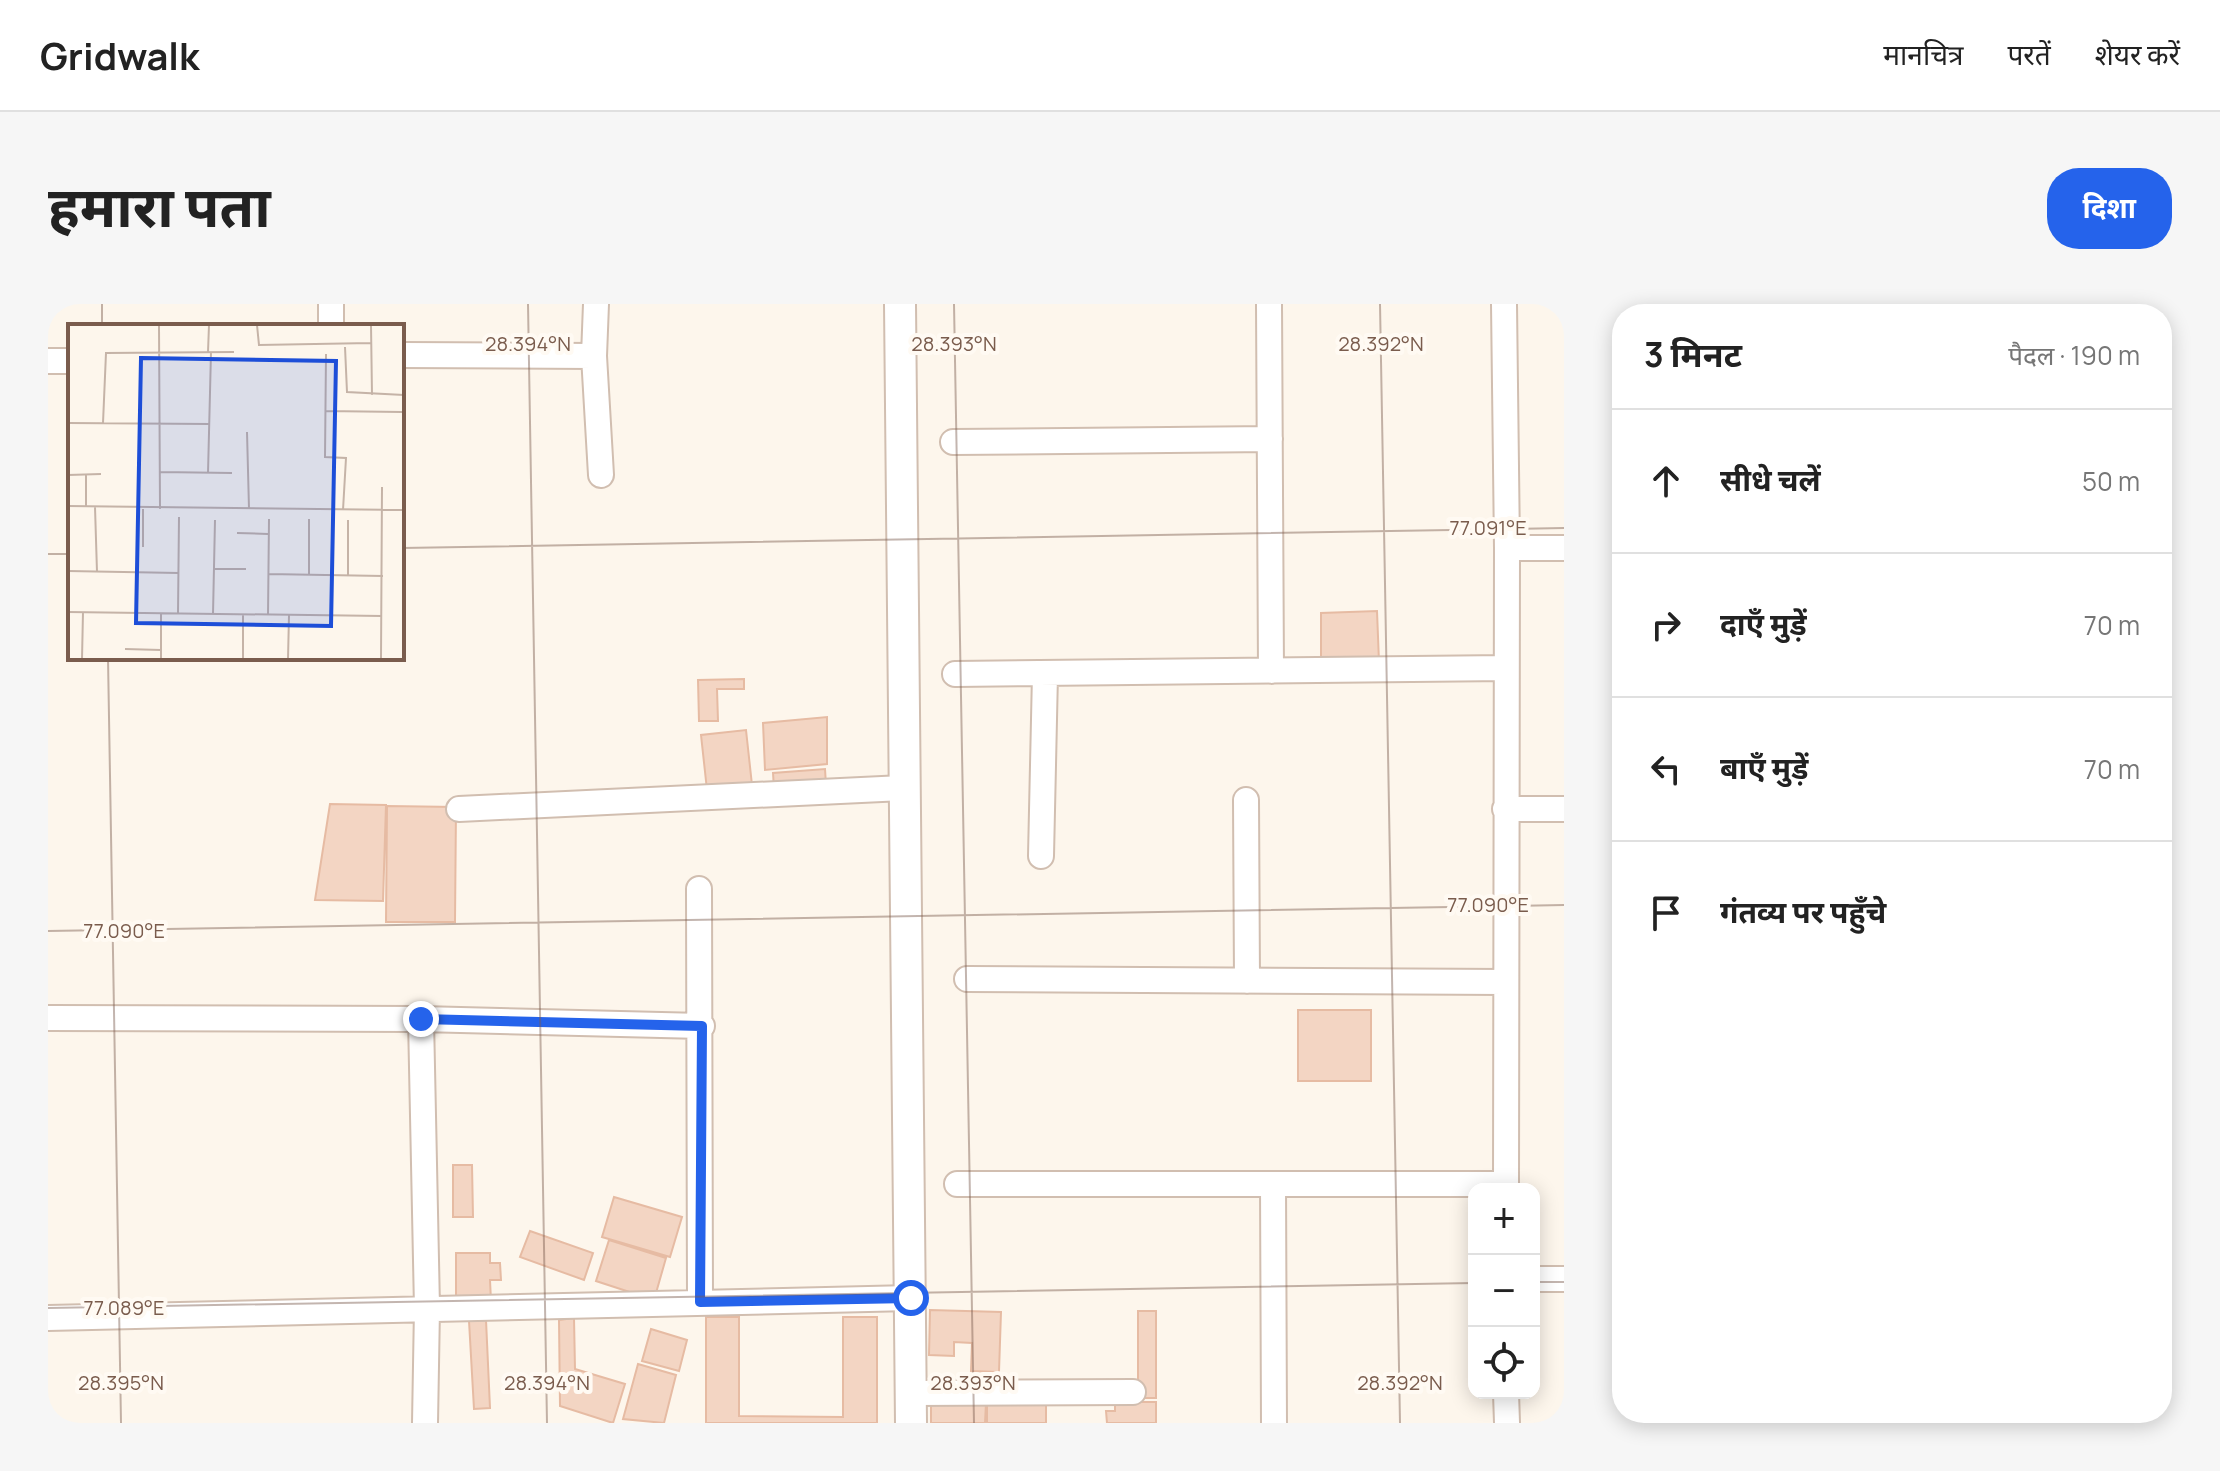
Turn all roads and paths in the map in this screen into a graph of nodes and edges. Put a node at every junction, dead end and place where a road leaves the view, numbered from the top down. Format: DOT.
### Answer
graph roads {
  1 [pos="596,304"];
  2 [pos="900,304"];
  3 [pos="1269,304"];
  4 [pos="1504,304"];
  5 [pos="404,355"];
  6 [pos="594,356"];
  7 [pos="1270,439"];
  8 [pos="953,442"];
  9 [pos="601,475"];
  10 [pos="1507,548"];
  11 [pos="1564,548"];
  12 [pos="1506,668"];
  13 [pos="1271,671"];
  14 [pos="955,674"];
  15 [pos="1045,674"];
  16 [pos="903,788"];
  17 [pos="1246,800"];
  18 [pos="459,809"];
  19 [pos="1505,809"];
  20 [pos="1564,809"];
  21 [pos="1041,856"];
  22 [pos="699,889"];
  23 [pos="967,979"];
  24 [pos="1247,981"];
  25 [pos="1505,982"];
  26 [pos="48,1018"];
  27 [pos="421,1019"];
  28 [pos="702,1026"];
  29 [pos="1506,1183"];
  30 [pos="957,1184"];
  31 [pos="1273,1184"];
  32 [pos="1468,1187"];
  33 [pos="1540,1279"];
  34 [pos="1564,1279"];
  35 [pos="911,1298"];
  36 [pos="700,1302"];
  37 [pos="427,1308"];
  38 [pos="48,1318"];
  39 [pos="1133,1392"];
  40 [pos="912,1393"];
  41 [pos="1506,1399"];
  42 [pos="425,1423"];
  43 [pos="911,1423"];
  44 [pos="1274,1423"];
  45 [pos="1507,1423"];
  1 -- 6 [label="street"];
  2 -- 16 [label="street"];
  3 -- 7 [label="street"];
  4 -- 10 [label="street"];
  5 -- 6 [label="street"];
  6 -- 9 [label="street"];
  7 -- 8 [label="street"];
  7 -- 13 [label="street"];
  10 -- 11 [label="street"];
  10 -- 12 [label="street"];
  12 -- 13 [label="street"];
  12 -- 19 [label="street"];
  13 -- 15 [label="street"];
  14 -- 15 [label="street"];
  15 -- 21 [label="street"];
  16 -- 18 [label="street"];
  16 -- 35 [label="street"];
  17 -- 24 [label="street"];
  19 -- 20 [label="street"];
  19 -- 25 [label="street"];
  22 -- 28 [label="street"];
  23 -- 24 [label="street"];
  24 -- 25 [label="street"];
  25 -- 29 [label="street"];
  26 -- 27 [label="street"];
  27 -- 28 [label="street"];
  27 -- 37 [label="street"];
  28 -- 36 [label="street"];
  30 -- 31 [label="street"];
  31 -- 32 [label="street"];
  31 -- 44 [label="street"];
  33 -- 34 [label="street"];
  35 -- 36 [label="street"];
  35 -- 40 [label="street"];
  36 -- 37 [label="street"];
  37 -- 38 [label="street"];
  37 -- 42 [label="street"];
  39 -- 40 [label="street"];
  40 -- 43 [label="street"];
  41 -- 45 [label="street"];
}
